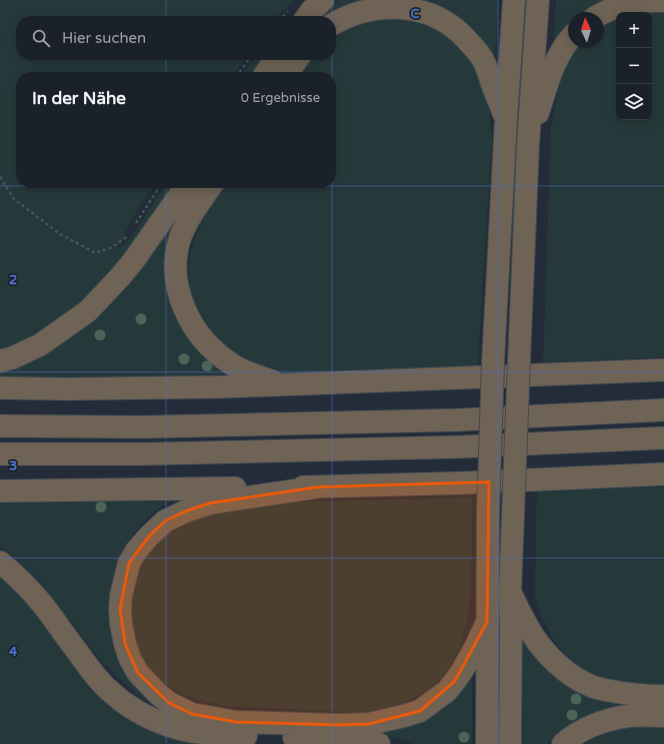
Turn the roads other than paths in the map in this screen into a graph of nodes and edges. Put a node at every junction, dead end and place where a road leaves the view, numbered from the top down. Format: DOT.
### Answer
graph roads {
  1 [pos="323,0"];
  2 [pos="514,0"];
  3 [pos="538,0"];
  4 [pos="664,1"];
  5 [pos="602,12"];
  6 [pos="308,16"];
  7 [pos="336,22"];
  8 [pos="568,42"];
  9 [pos="275,60"];
  10 [pos="297,60"];
  11 [pos="266,72"];
  12 [pos="288,72"];
  13 [pos="506,119"];
  14 [pos="528,145"];
  15 [pos="184,188"];
  16 [pos="209,188"];
  17 [pos="0,361"];
  18 [pos="664,370"];
  19 [pos="282,385"];
  20 [pos="0,388"];
  21 [pos="664,410"];
  22 [pos="0,426"];
  23 [pos="664,438"];
  24 [pos="0,454"];
  25 [pos="664,474"];
  26 [pos="318,487"];
  27 [pos="0,491"];
  28 [pos="0,562"];
  29 [pos="510,592"];
  30 [pos="487,622"];
  31 [pos="664,696"];
  32 [pos="664,716"];
  33 [pos="379,744"];
  34 [pos="487,744"];
  35 [pos="510,744"];
  36 [pos="563,744"];
  1 -- 6 [label="highway"];
  2 -- 13 [label="highway"];
  3 -- 14 [label="highway"];
  4 -- 5 [label="highway"];
  7 -- 13 [label="highway"];
  8 -- 14 [label="highway"];
  9 -- 11 [label="highway"];
  10 -- 12 [label="highway"];
  13 -- 30 [label="highway, bridge"];
  14 -- 29 [label="highway, bridge"];
  15 -- 17 [label="highway"];
  16 -- 19 [label="highway"];
  18 -- 19 [label="highway"];
  19 -- 20 [label="highway"];
  21 -- 22 [label="highway"];
  23 -- 24 [label="highway"];
  25 -- 26 [label="highway"];
  26 -- 27 [label="highway"];
  26 -- 30 [label="highway"];
  28 -- 33 [label="highway"];
  29 -- 31 [label="highway"];
  29 -- 35 [label="highway"];
  30 -- 34 [label="highway"];
  32 -- 36 [label="highway"];
}
